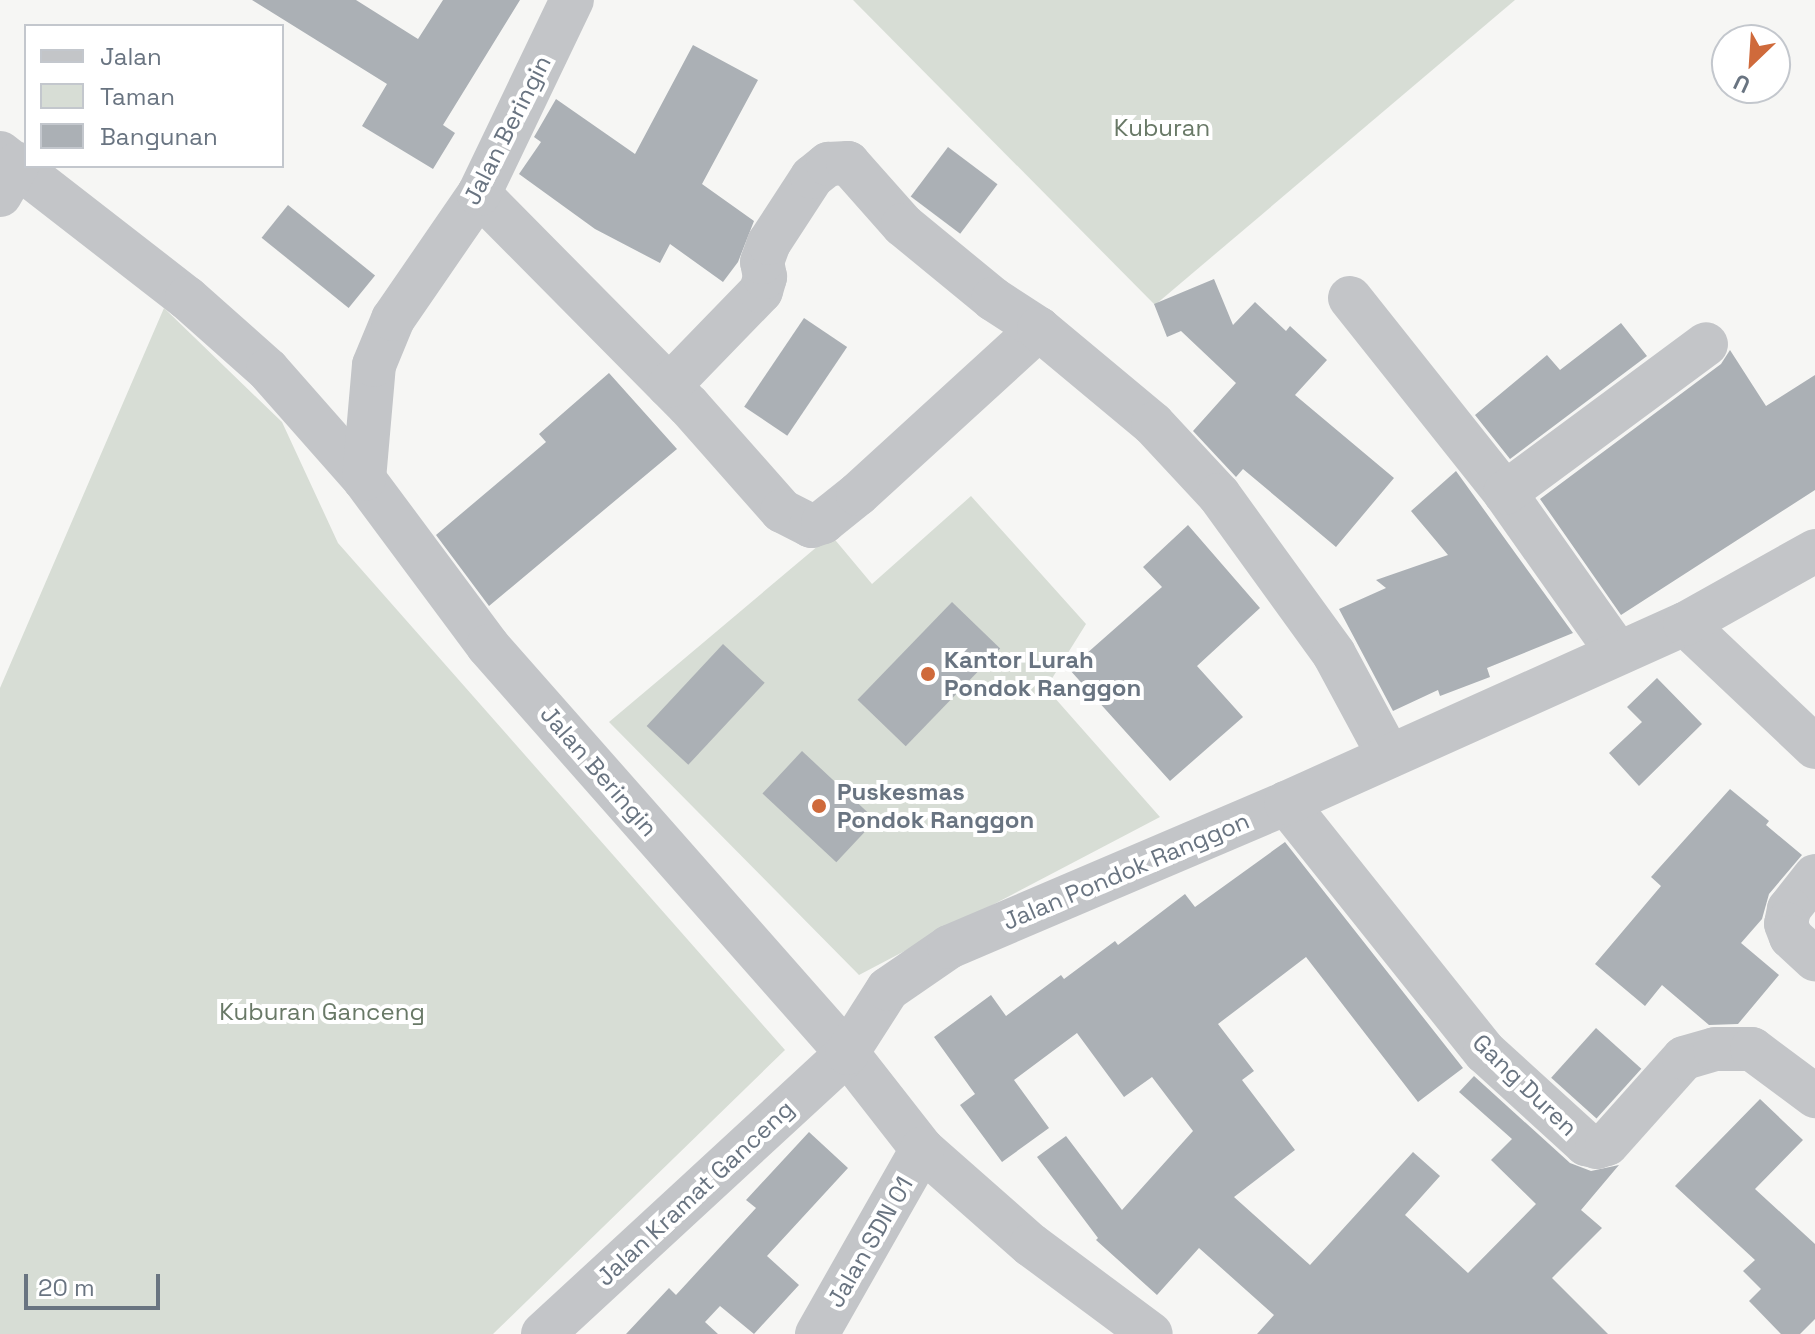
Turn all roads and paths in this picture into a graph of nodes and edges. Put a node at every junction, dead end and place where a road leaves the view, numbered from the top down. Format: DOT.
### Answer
graph roads {
  1 [pos="572,0"];
  2 [pos="6,171"];
  3 [pos="479,194"];
  4 [pos="1350,298"];
  5 [pos="1039,329"];
  6 [pos="1706,344"];
  7 [pos="669,386"];
  8 [pos="364,479"];
  9 [pos="1505,493"];
  10 [pos="1815,551"];
  11 [pos="1685,624"];
  12 [pos="1618,653"];
  13 [pos="1815,747"];
  14 [pos="1389,756"];
  15 [pos="1286,803"];
  16 [pos="1815,876"];
  17 [pos="1815,959"];
  18 [pos="847,1053"];
  19 [pos="1815,1096"];
  20 [pos="922,1149"];
  21 [pos="543,1334"];
  22 [pos="817,1334"];
  23 [pos="1151,1334"];
  1 -- 3 [label="street, Jalan Beringin"];
  2 -- 8 [label="street, Jalan Beringin"];
  3 -- 7 [label="street"];
  3 -- 8 [label="street, Jalan Beringin"];
  4 -- 9 [label="street"];
  5 -- 7 [label="street"];
  5 -- 7 [label="street"];
  5 -- 14 [label="street"];
  6 -- 9 [label="street"];
  8 -- 18 [label="street, Jalan Beringin"];
  9 -- 12 [label="street"];
  10 -- 11 [label="street, Jalan Pondok Ranggon"];
  11 -- 12 [label="street, Jalan Pondok Ranggon"];
  11 -- 13 [label="street"];
  12 -- 14 [label="street, Jalan Pondok Ranggon"];
  14 -- 15 [label="street, Jalan Pondok Ranggon"];
  15 -- 18 [label="street, Jalan Pondok Ranggon"];
  15 -- 19 [label="street, Gang Duren"];
  16 -- 17 [label="street"];
  18 -- 20 [label="street"];
  18 -- 21 [label="street, Jalan Kramat Ganceng"];
  20 -- 22 [label="street, Jalan SDN 01"];
  20 -- 23 [label="street"];
}
